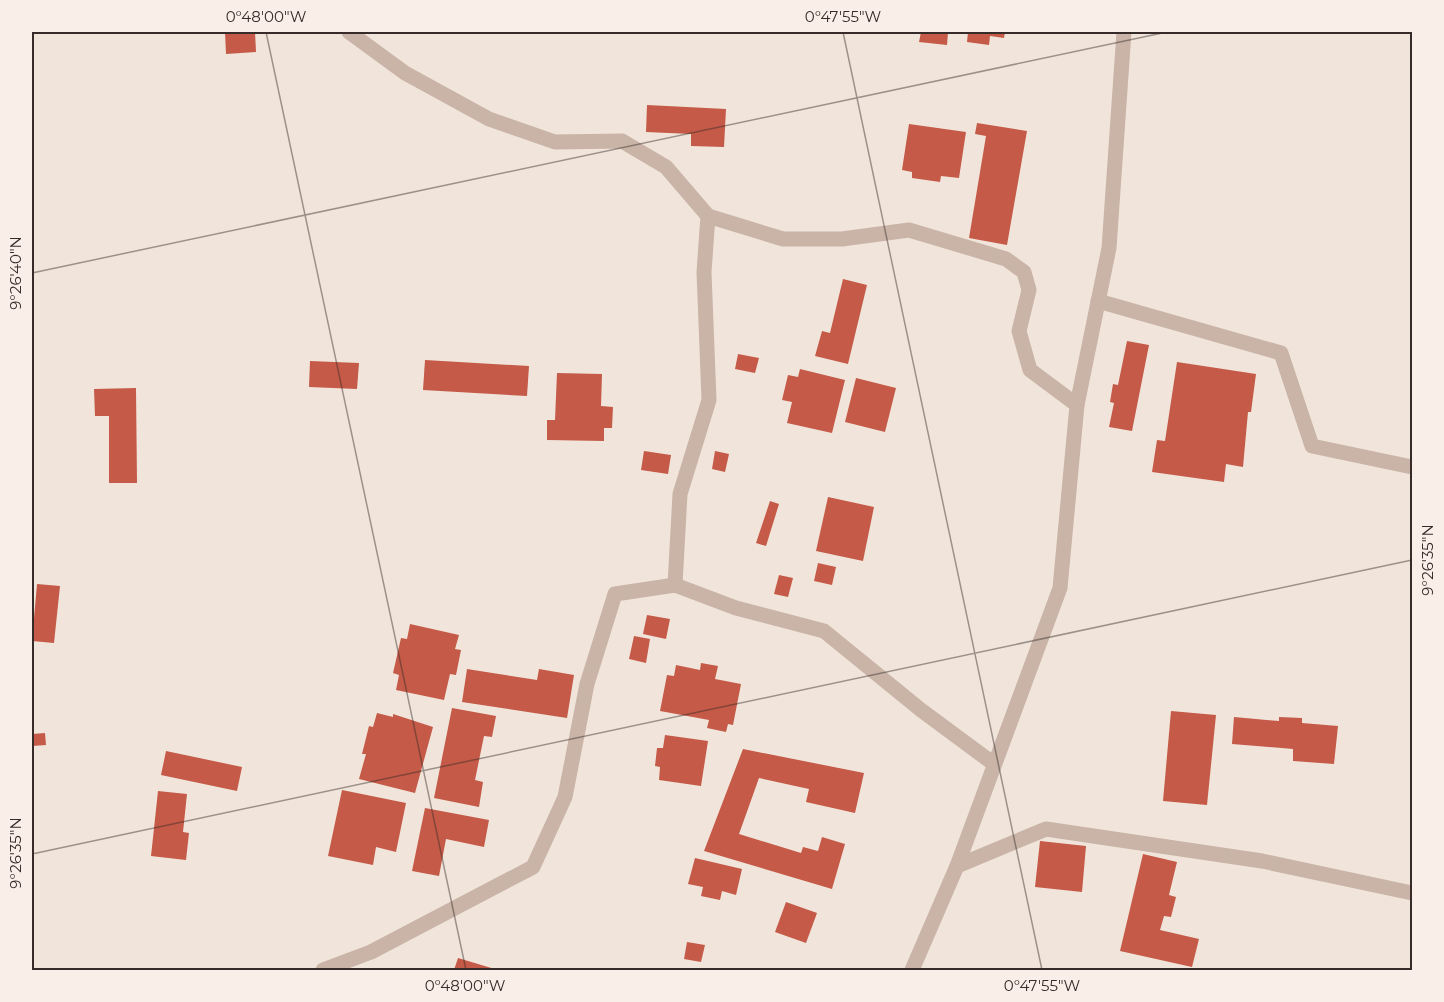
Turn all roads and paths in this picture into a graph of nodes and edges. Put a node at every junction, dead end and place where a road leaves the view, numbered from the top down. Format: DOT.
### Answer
graph roads {
  1 [pos="349,32"];
  2 [pos="1124,32"];
  3 [pos="708,216"];
  4 [pos="1098,301"];
  5 [pos="1077,405"];
  6 [pos="1413,467"];
  7 [pos="675,585"];
  8 [pos="994,764"];
  9 [pos="957,866"];
  10 [pos="1413,893"];
  11 [pos="323,970"];
  12 [pos="912,970"];
  1 -- 3 [label="street"];
  2 -- 4 [label="street"];
  3 -- 5 [label="street"];
  3 -- 7 [label="street"];
  4 -- 5 [label="street"];
  4 -- 6 [label="street"];
  5 -- 8 [label="street"];
  7 -- 8 [label="street"];
  7 -- 11 [label="street"];
  8 -- 9 [label="street"];
  9 -- 10 [label="street"];
  9 -- 12 [label="street"];
}
